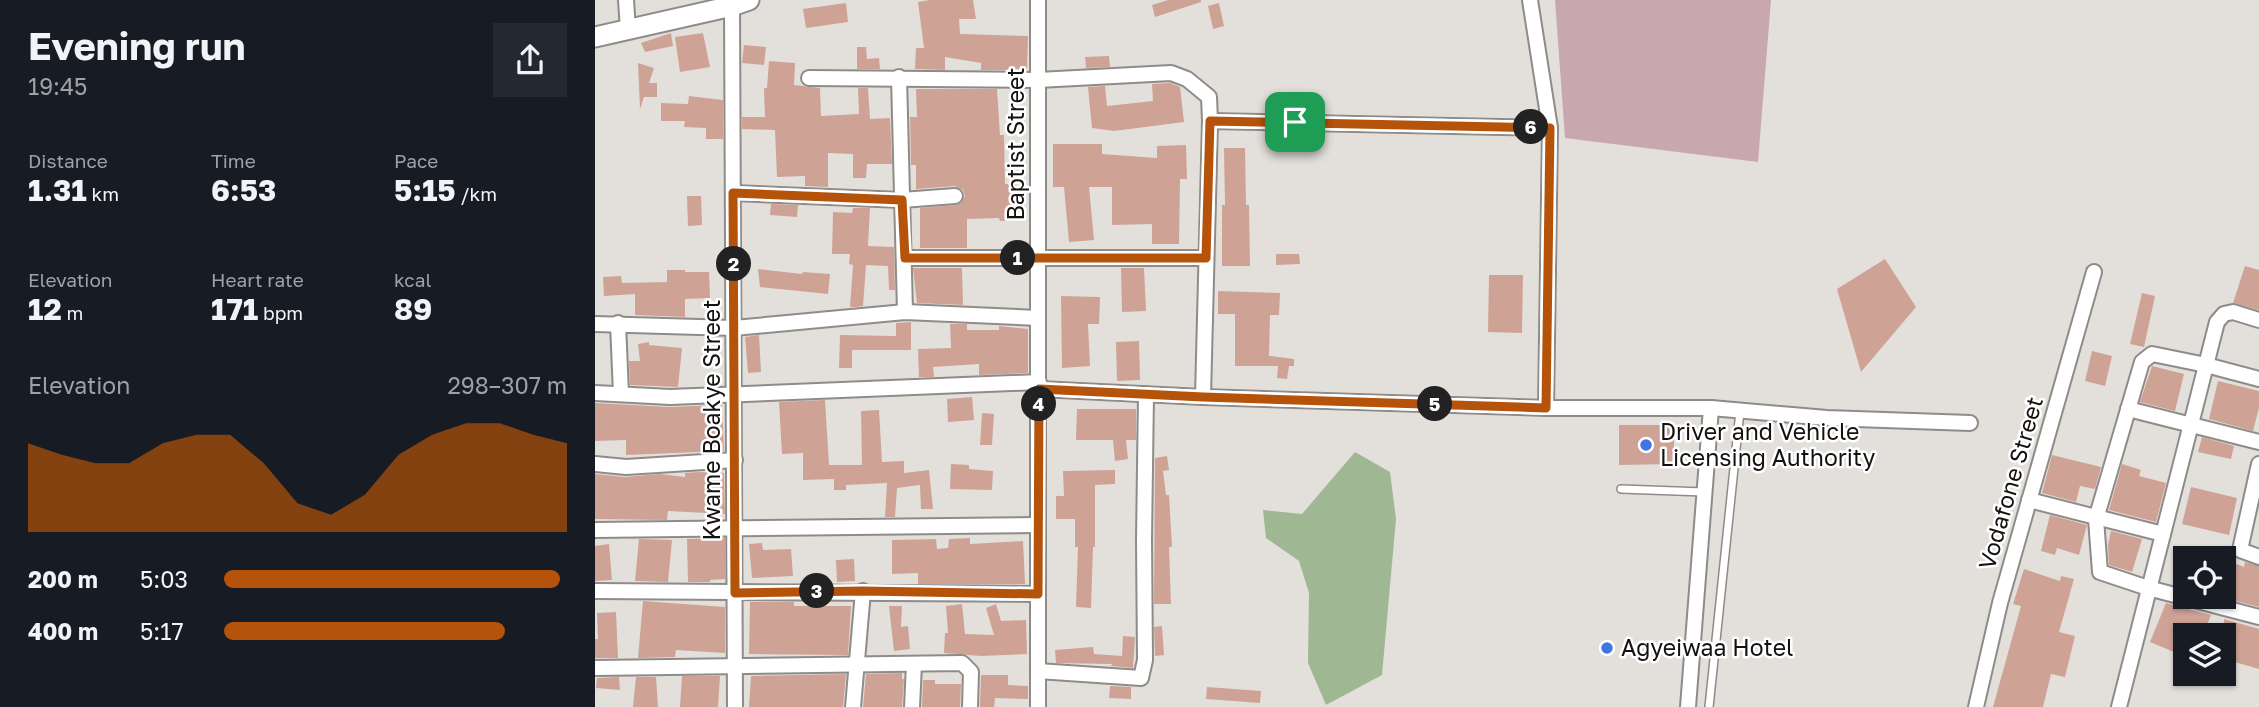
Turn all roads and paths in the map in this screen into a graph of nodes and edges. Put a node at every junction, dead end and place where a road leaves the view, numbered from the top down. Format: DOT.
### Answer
graph roads {
  1 [pos="626,0"];
  2 [pos="1038,0"];
  3 [pos="1530,0"];
  4 [pos="740,3"];
  5 [pos="628,30"];
  6 [pos="595,37"];
  7 [pos="809,78"];
  8 [pos="899,78"];
  9 [pos="1038,80"];
  10 [pos="1210,121"];
  11 [pos="1550,128"];
  12 [pos="733,193"];
  13 [pos="955,197"];
  14 [pos="902,200"];
  15 [pos="905,258"];
  16 [pos="1038,258"];
  17 [pos="1206,258"];
  18 [pos="2094,272"];
  19 [pos="905,312"];
  20 [pos="1038,318"];
  21 [pos="2259,320"];
  22 [pos="618,323"];
  23 [pos="595,324"];
  24 [pos="734,328"];
  25 [pos="2206,365"];
  26 [pos="2259,379"];
  27 [pos="1039,386"];
  28 [pos="595,393"];
  29 [pos="735,393"];
  30 [pos="621,394"];
  31 [pos="1146,394"];
  32 [pos="1203,397"];
  33 [pos="1546,408"];
  34 [pos="1711,408"];
  35 [pos="2128,409"];
  36 [pos="1739,411"];
  37 [pos="1970,423"];
  38 [pos="2191,426"];
  39 [pos="2259,442"];
  40 [pos="735,460"];
  41 [pos="595,464"];
  42 [pos="2259,464"];
  43 [pos="1621,489"];
  44 [pos="1705,492"];
  45 [pos="2029,500"];
  46 [pos="2096,519"];
  47 [pos="1038,525"];
  48 [pos="736,528"];
  49 [pos="595,530"];
  50 [pos="2164,534"];
  51 [pos="2259,557"];
  52 [pos="2148,589"];
  53 [pos="595,591"];
  54 [pos="863,591"];
  55 [pos="735,593"];
  56 [pos="1038,594"];
  57 [pos="2259,617"];
  58 [pos="857,664"];
  59 [pos="914,664"];
  60 [pos="735,666"];
  61 [pos="595,668"];
  62 [pos="1038,671"];
  63 [pos="735,707"];
  64 [pos="853,707"];
  65 [pos="912,707"];
  66 [pos="970,707"];
  67 [pos="1038,707"];
  68 [pos="1688,707"];
  69 [pos="1709,707"];
  70 [pos="1976,707"];
  71 [pos="2119,707"];
  1 -- 5 [label="street"];
  2 -- 9 [label="street, Baptist Street"];
  3 -- 11 [label="street"];
  4 -- 5 [label="street"];
  4 -- 12 [label="street, Kwame Boakye Street"];
  5 -- 6 [label="street"];
  7 -- 8 [label="street"];
  8 -- 9 [label="street"];
  8 -- 14 [label="street"];
  9 -- 10 [label="street"];
  9 -- 16 [label="street, Baptist Street"];
  10 -- 11 [label="street"];
  10 -- 17 [label="street"];
  11 -- 33 [label="street"];
  12 -- 14 [label="street"];
  12 -- 24 [label="street, Kwame Boakye Street"];
  13 -- 14 [label="street"];
  14 -- 15 [label="street"];
  15 -- 16 [label="street"];
  15 -- 19 [label="street"];
  16 -- 17 [label="street"];
  16 -- 20 [label="street, Baptist Street"];
  17 -- 32 [label="street"];
  18 -- 45 [label="street, Vodafone Street"];
  19 -- 20 [label="street"];
  19 -- 24 [label="street"];
  20 -- 27 [label="street, Baptist Street"];
  21 -- 25 [label="street"];
  22 -- 23 [label="street"];
  22 -- 24 [label="street"];
  22 -- 30 [label="street"];
  24 -- 29 [label="street, Kwame Boakye Street"];
  25 -- 26 [label="street"];
  25 -- 35 [label="street"];
  25 -- 38 [label="street"];
  27 -- 29 [label="street"];
  27 -- 31 [label="street"];
  27 -- 47 [label="street, Baptist Street"];
  28 -- 30 [label="street"];
  29 -- 30 [label="street"];
  29 -- 40 [label="street, Kwame Boakye Street"];
  31 -- 32 [label="street"];
  31 -- 62 [label="street"];
  32 -- 33 [label="street"];
  33 -- 34 [label="street"];
  34 -- 36 [label="street"];
  34 -- 44 [label="street"];
  35 -- 38 [label="street"];
  35 -- 46 [label="street"];
  36 -- 37 [label="street"];
  36 -- 69 [label="lane"];
  38 -- 39 [label="street"];
  38 -- 50 [label="street"];
  40 -- 41 [label="street"];
  40 -- 48 [label="street, Kwame Boakye Street"];
  42 -- 51 [label="street"];
  43 -- 44 [label="lane"];
  44 -- 68 [label="street"];
  45 -- 46 [label="street"];
  45 -- 70 [label="street, Vodafone Street"];
  46 -- 50 [label="street"];
  46 -- 52 [label="street"];
  47 -- 48 [label="street"];
  47 -- 56 [label="street, Baptist Street"];
  48 -- 49 [label="street"];
  48 -- 55 [label="street, Kwame Boakye Street"];
  50 -- 52 [label="street"];
  52 -- 57 [label="street"];
  52 -- 71 [label="street"];
  53 -- 55 [label="street"];
  54 -- 55 [label="street"];
  54 -- 56 [label="street"];
  54 -- 58 [label="street"];
  55 -- 60 [label="street, Kwame Boakye Street"];
  56 -- 62 [label="street, Baptist Street"];
  58 -- 59 [label="street"];
  58 -- 60 [label="street"];
  58 -- 64 [label="street"];
  59 -- 65 [label="street"];
  59 -- 66 [label="street"];
  60 -- 61 [label="street"];
  60 -- 63 [label="street, Kwame Boakye Street"];
  62 -- 67 [label="street, Baptist Street"];
}
